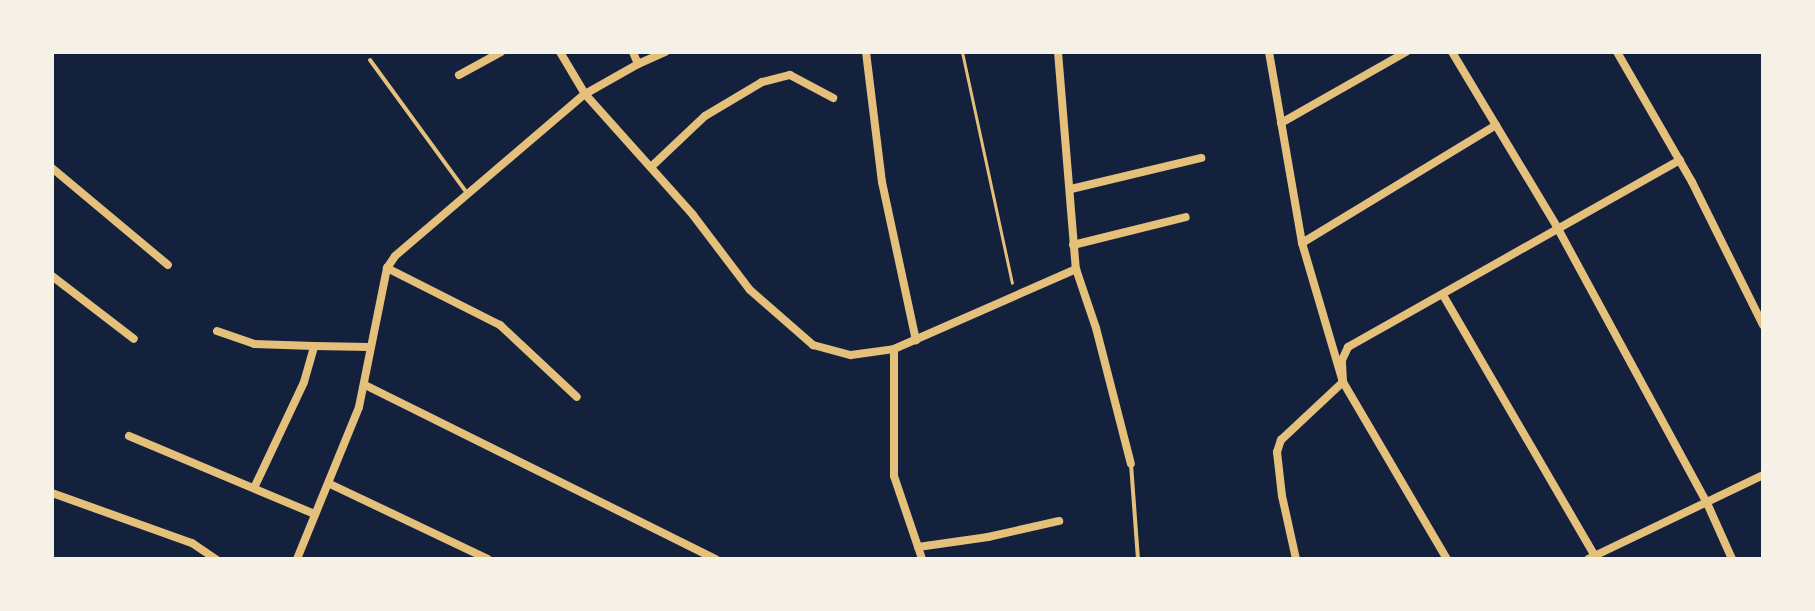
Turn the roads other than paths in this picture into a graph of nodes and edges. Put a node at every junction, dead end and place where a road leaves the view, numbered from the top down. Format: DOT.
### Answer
graph roads {
  1 [pos="501,52"];
  2 [pos="560,52"];
  3 [pos="633,52"];
  4 [pos="665,52"];
  5 [pos="866,52"];
  6 [pos="1058,52"];
  7 [pos="1269,52"];
  8 [pos="1406,52"];
  9 [pos="1452,52"];
  10 [pos="1617,52"];
  11 [pos="370,60"];
  12 [pos="638,64"];
  13 [pos="459,75"];
  14 [pos="585,94"];
  15 [pos="833,98"];
  16 [pos="1281,123"];
  17 [pos="1496,125"];
  18 [pos="1201,158"];
  19 [pos="1680,160"];
  20 [pos="651,167"];
  21 [pos="52,168"];
  22 [pos="1071,189"];
  23 [pos="467,193"];
  24 [pos="1186,217"];
  25 [pos="1557,227"];
  26 [pos="1302,243"];
  27 [pos="1073,245"];
  28 [pos="168,265"];
  29 [pos="387,268"];
  30 [pos="1076,269"];
  31 [pos="52,276"];
  32 [pos="1443,295"];
  33 [pos="1763,325"];
  34 [pos="217,331"];
  35 [pos="134,339"];
  36 [pos="916,340"];
  37 [pos="314,346"];
  38 [pos="369,347"];
  39 [pos="894,349"];
  40 [pos="1343,382"];
  41 [pos="365,385"];
  42 [pos="577,397"];
  43 [pos="129,436"];
  44 [pos="1131,464"];
  45 [pos="1763,475"];
  46 [pos="330,484"];
  47 [pos="254,488"];
  48 [pos="52,493"];
  49 [pos="1707,503"];
  50 [pos="315,514"];
  51 [pos="1059,521"];
  52 [pos="918,547"];
  53 [pos="1592,557"];
  54 [pos="216,559"];
  55 [pos="297,559"];
  56 [pos="488,559"];
  57 [pos="716,559"];
  58 [pos="922,559"];
  59 [pos="1138,559"];
  60 [pos="1296,559"];
  61 [pos="1447,559"];
  62 [pos="1732,559"];
  1 -- 13 [label="street"];
  2 -- 14 [label="street"];
  3 -- 12 [label="street"];
  4 -- 12 [label="street"];
  5 -- 36 [label="street"];
  6 -- 22 [label="street"];
  7 -- 16 [label="street"];
  8 -- 16 [label="street"];
  9 -- 17 [label="street"];
  10 -- 19 [label="street"];
  11 -- 23 [label="lane"];
  12 -- 14 [label="street"];
  14 -- 20 [label="street"];
  14 -- 23 [label="street"];
  15 -- 20 [label="street"];
  16 -- 26 [label="street"];
  17 -- 25 [label="street"];
  17 -- 26 [label="street"];
  18 -- 22 [label="street"];
  19 -- 25 [label="street"];
  19 -- 33 [label="street"];
  20 -- 39 [label="street"];
  21 -- 28 [label="street"];
  22 -- 27 [label="street"];
  23 -- 29 [label="street"];
  24 -- 27 [label="street"];
  25 -- 32 [label="street"];
  25 -- 49 [label="street"];
  26 -- 40 [label="street"];
  27 -- 30 [label="street"];
  29 -- 38 [label="street"];
  29 -- 42 [label="street"];
  30 -- 36 [label="street"];
  30 -- 44 [label="street"];
  31 -- 35 [label="street"];
  32 -- 40 [label="street"];
  32 -- 53 [label="street"];
  34 -- 37 [label="street"];
  36 -- 39 [label="street"];
  37 -- 38 [label="street"];
  37 -- 47 [label="street"];
  38 -- 41 [label="street"];
  39 -- 52 [label="street"];
  40 -- 60 [label="street"];
  40 -- 61 [label="street"];
  41 -- 46 [label="street"];
  41 -- 57 [label="street"];
  43 -- 47 [label="street"];
  44 -- 59 [label="lane"];
  45 -- 49 [label="street"];
  46 -- 50 [label="street"];
  46 -- 56 [label="street"];
  47 -- 50 [label="street"];
  48 -- 54 [label="street"];
  49 -- 53 [label="street"];
  49 -- 62 [label="street"];
  50 -- 55 [label="street"];
  51 -- 52 [label="street"];
  52 -- 58 [label="street"];
}
